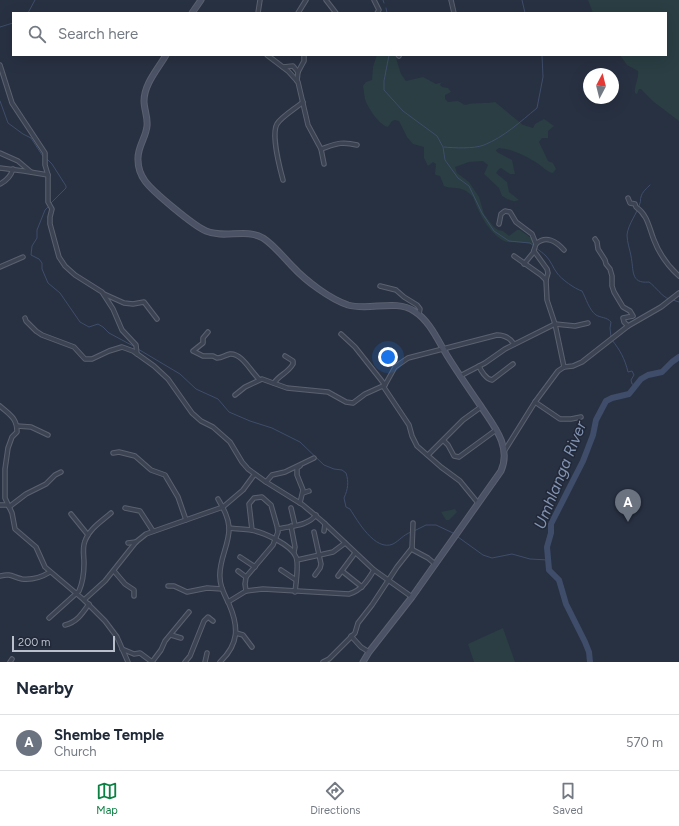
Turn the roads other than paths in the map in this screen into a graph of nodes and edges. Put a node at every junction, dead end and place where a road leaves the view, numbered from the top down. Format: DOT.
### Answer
graph roads {
  1 [pos="201,0"];
  2 [pos="260,0"];
  3 [pos="306,0"];
  4 [pos="326,0"];
  5 [pos="374,0"];
  6 [pos="451,0"];
  7 [pos="193,12"];
  8 [pos="258,12"];
  9 [pos="299,12"];
  10 [pos="335,12"];
  11 [pos="377,12"];
  12 [pos="454,12"];
  13 [pos="165,56"];
  14 [pos="268,56"];
  15 [pos="304,56"];
  16 [pos="0,65"];
  17 [pos="283,67"];
  18 [pos="298,72"];
  19 [pos="297,81"];
  20 [pos="303,102"];
  21 [pos="357,145"];
  22 [pos="321,149"];
  23 [pos="0,153"];
  24 [pos="324,164"];
  25 [pos="0,168"];
  26 [pos="12,169"];
  27 [pos="31,172"];
  28 [pos="48,175"];
  29 [pos="283,180"];
  30 [pos="0,184"];
  31 [pos="628,198"];
  32 [pos="499,224"];
  33 [pos="595,239"];
  34 [pos="536,245"];
  35 [pos="564,250"];
  36 [pos="534,251"];
  37 [pos="514,256"];
  38 [pos="23,257"];
  39 [pos="524,264"];
  40 [pos="0,267"];
  41 [pos="679,276"];
  42 [pos="546,280"];
  43 [pos="380,286"];
  44 [pos="102,292"];
  45 [pos="679,293"];
  46 [pos="419,314"];
  47 [pos="25,318"];
  48 [pos="157,319"];
  49 [pos="588,323"];
  50 [pos="555,324"];
  51 [pos="628,326"];
  52 [pos="208,332"];
  53 [pos="341,334"];
  54 [pos="514,344"];
  55 [pos="442,348"];
  56 [pos="137,352"];
  57 [pos="285,356"];
  58 [pos="513,364"];
  59 [pos="478,366"];
  60 [pos="563,367"];
  61 [pos="460,376"];
  62 [pos="259,379"];
  63 [pos="274,383"];
  64 [pos="384,385"];
  65 [pos="235,395"];
  66 [pos="535,402"];
  67 [pos="0,406"];
  68 [pos="481,407"];
  69 [pos="581,417"];
  70 [pos="17,426"];
  71 [pos="496,430"];
  72 [pos="48,435"];
  73 [pos="444,441"];
  74 [pos="504,450"];
  75 [pos="114,453"];
  76 [pos="428,455"];
  77 [pos="314,458"];
  78 [pos="301,465"];
  79 [pos="5,469"];
  80 [pos="0,472"];
  81 [pos="61,472"];
  82 [pos="254,475"];
  83 [pos="266,482"];
  84 [pos="309,491"];
  85 [pos="303,493"];
  86 [pos="218,499"];
  87 [pos="300,503"];
  88 [pos="478,504"];
  89 [pos="0,505"];
  90 [pos="8,506"];
  91 [pos="223,507"];
  92 [pos="126,508"];
  93 [pos="291,508"];
  94 [pos="111,513"];
  95 [pos="71,514"];
  96 [pos="316,515"];
  97 [pos="186,520"];
  98 [pos="413,523"];
  99 [pos="325,524"];
  100 [pos="293,526"];
  101 [pos="229,528"];
  102 [pos="278,529"];
  103 [pos="252,530"];
  104 [pos="153,531"];
  105 [pos="314,532"];
  106 [pos="324,532"];
  107 [pos="88,535"];
  108 [pos="275,540"];
  109 [pos="136,542"];
  110 [pos="128,543"];
  111 [pos="345,543"];
  112 [pos="412,548"];
  113 [pos="294,552"];
  114 [pos="355,553"];
  115 [pos="319,555"];
  116 [pos="240,557"];
  117 [pos="297,560"];
  118 [pos="435,564"];
  119 [pos="255,567"];
  120 [pos="281,570"];
  121 [pos="374,570"];
  122 [pos="114,571"];
  123 [pos="238,571"];
  124 [pos="342,571"];
  125 [pos="50,572"];
  126 [pos="315,575"];
  127 [pos="0,576"];
  128 [pos="338,576"];
  129 [pos="246,577"];
  130 [pos="296,580"];
  131 [pos="388,580"];
  132 [pos="168,586"];
  133 [pos="362,587"];
  134 [pos="222,589"];
  135 [pos="246,591"];
  136 [pos="295,592"];
  137 [pos="76,594"];
  138 [pos="134,596"];
  139 [pos="412,597"];
  140 [pos="84,600"];
  141 [pos="228,602"];
  142 [pos="89,604"];
  143 [pos="189,612"];
  144 [pos="49,618"];
  145 [pos="213,621"];
  146 [pos="66,625"];
  147 [pos="236,633"];
  148 [pos="171,635"];
  149 [pos="351,636"];
  150 [pos="181,638"];
  151 [pos="190,642"];
  152 [pos="194,644"];
  153 [pos="252,647"];
  154 [pos="122,649"];
  155 [pos="369,652"];
  156 [pos="207,653"];
  157 [pos="128,662"];
  158 [pos="152,662"];
  159 [pos="185,662"];
  160 [pos="205,662"];
  161 [pos="220,662"];
  162 [pos="323,662"];
  163 [pos="364,662"];
  1 -- 7 [label="street"];
  2 -- 8 [label="street"];
  3 -- 9 [label="street"];
  4 -- 10 [label="street"];
  5 -- 11 [label="street"];
  6 -- 12 [label="street"];
  13 -- 46 [label="street"];
  14 -- 17 [label="street"];
  15 -- 18 [label="street"];
  16 -- 28 [label="street"];
  17 -- 18 [label="street"];
  17 -- 19 [label="street"];
  18 -- 19 [label="street"];
  19 -- 20 [label="street"];
  20 -- 22 [label="street"];
  20 -- 29 [label="street"];
  21 -- 22 [label="street"];
  22 -- 24 [label="street"];
  23 -- 27 [label="street"];
  25 -- 26 [label="street"];
  26 -- 27 [label="street"];
  26 -- 30 [label="street"];
  27 -- 28 [label="street"];
  28 -- 44 [label="street"];
  31 -- 41 [label="street"];
  32 -- 34 [label="street"];
  33 -- 51 [label="street"];
  34 -- 35 [label="street"];
  34 -- 36 [label="street"];
  36 -- 39 [label="street"];
  36 -- 42 [label="street"];
  37 -- 39 [label="street"];
  38 -- 40 [label="street"];
  39 -- 42 [label="street"];
  42 -- 50 [label="street"];
  43 -- 46 [label="street"];
  44 -- 48 [label="street"];
  44 -- 56 [label="street"];
  45 -- 51 [label="street"];
  46 -- 55 [label="street"];
  47 -- 56 [label="street"];
  49 -- 50 [label="street"];
  50 -- 54 [label="street"];
  50 -- 60 [label="street"];
  51 -- 60 [label="street"];
  52 -- 62 [label="street"];
  53 -- 64 [label="street"];
  54 -- 55 [label="street"];
  54 -- 59 [label="street"];
  55 -- 61 [label="street"];
  55 -- 64 [label="street"];
  56 -- 82 [label="street"];
  57 -- 63 [label="street"];
  58 -- 59 [label="street"];
  59 -- 61 [label="street"];
  60 -- 66 [label="street"];
  61 -- 68 [label="street"];
  62 -- 63 [label="street"];
  62 -- 65 [label="street"];
  63 -- 64 [label="street"];
  64 -- 76 [label="street"];
  66 -- 69 [label="street"];
  66 -- 74 [label="street"];
  67 -- 70 [label="street"];
  68 -- 71 [label="street"];
  68 -- 73 [label="street"];
  70 -- 72 [label="street"];
  70 -- 79 [label="street"];
  71 -- 73 [label="street"];
  71 -- 74 [label="street"];
  73 -- 76 [label="street"];
  74 -- 88 [label="street"];
  75 -- 97 [label="street"];
  76 -- 88 [label="street"];
  77 -- 78 [label="street"];
  78 -- 83 [label="street"];
  78 -- 85 [label="street"];
  79 -- 80 [label="street"];
  79 -- 90 [label="street"];
  81 -- 90 [label="street"];
  82 -- 83 [label="street"];
  82 -- 91 [label="street"];
  83 -- 87 [label="street"];
  84 -- 85 [label="street"];
  85 -- 87 [label="street"];
  86 -- 91 [label="street"];
  87 -- 96 [label="street"];
  88 -- 118 [label="street"];
  89 -- 90 [label="street"];
  90 -- 125 [label="street"];
  91 -- 97 [label="street"];
  91 -- 101 [label="street"];
  92 -- 104 [label="street"];
  93 -- 100 [label="street"];
  94 -- 107 [label="street"];
  95 -- 107 [label="street"];
  96 -- 99 [label="street"];
  96 -- 100 [label="street"];
  97 -- 104 [label="street"];
  98 -- 112 [label="street"];
  99 -- 106 [label="street"];
  99 -- 111 [label="street"];
  100 -- 102 [label="street"];
  100 -- 113 [label="street"];
  101 -- 103 [label="street"];
  101 -- 134 [label="street"];
  102 -- 103 [label="street"];
  102 -- 108 [label="street"];
  103 -- 108 [label="street"];
  104 -- 109 [label="street"];
  105 -- 115 [label="street"];
  107 -- 137 [label="street"];
  108 -- 113 [label="street"];
  108 -- 119 [label="street"];
  109 -- 110 [label="street"];
  109 -- 122 [label="street"];
  111 -- 114 [label="street"];
  111 -- 115 [label="street"];
  112 -- 118 [label="street"];
  112 -- 131 [label="street"];
  113 -- 117 [label="street"];
  114 -- 121 [label="street"];
  114 -- 124 [label="street"];
  115 -- 117 [label="street"];
  115 -- 126 [label="street"];
  116 -- 119 [label="street"];
  117 -- 130 [label="street"];
  118 -- 139 [label="street"];
  119 -- 129 [label="street"];
  120 -- 130 [label="street"];
  121 -- 131 [label="street"];
  121 -- 133 [label="street"];
  122 -- 138 [label="street"];
  122 -- 140 [label="street"];
  123 -- 129 [label="street"];
  124 -- 128 [label="street"];
  124 -- 133 [label="street"];
  125 -- 127 [label="street"];
  125 -- 137 [label="street"];
  129 -- 135 [label="street"];
  130 -- 136 [label="street"];
  131 -- 139 [label="street"];
  131 -- 149 [label="street"];
  132 -- 134 [label="street"];
  133 -- 136 [label="street"];
  134 -- 141 [label="street"];
  135 -- 136 [label="street"];
  135 -- 141 [label="street"];
  137 -- 140 [label="street"];
  137 -- 144 [label="street"];
  139 -- 155 [label="street"];
  140 -- 142 [label="street"];
  141 -- 147 [label="street"];
  142 -- 146 [label="street"];
  142 -- 154 [label="street"];
  143 -- 148 [label="street"];
  145 -- 152 [label="street"];
  147 -- 153 [label="street"];
  147 -- 161 [label="street"];
  148 -- 150 [label="street"];
  148 -- 158 [label="street"];
  149 -- 155 [label="street"];
  149 -- 162 [label="street"];
  151 -- 152 [label="street"];
  152 -- 159 [label="street"];
  154 -- 157 [label="street"];
  154 -- 158 [label="street"];
  155 -- 163 [label="street"];
  156 -- 160 [label="street"];
}
